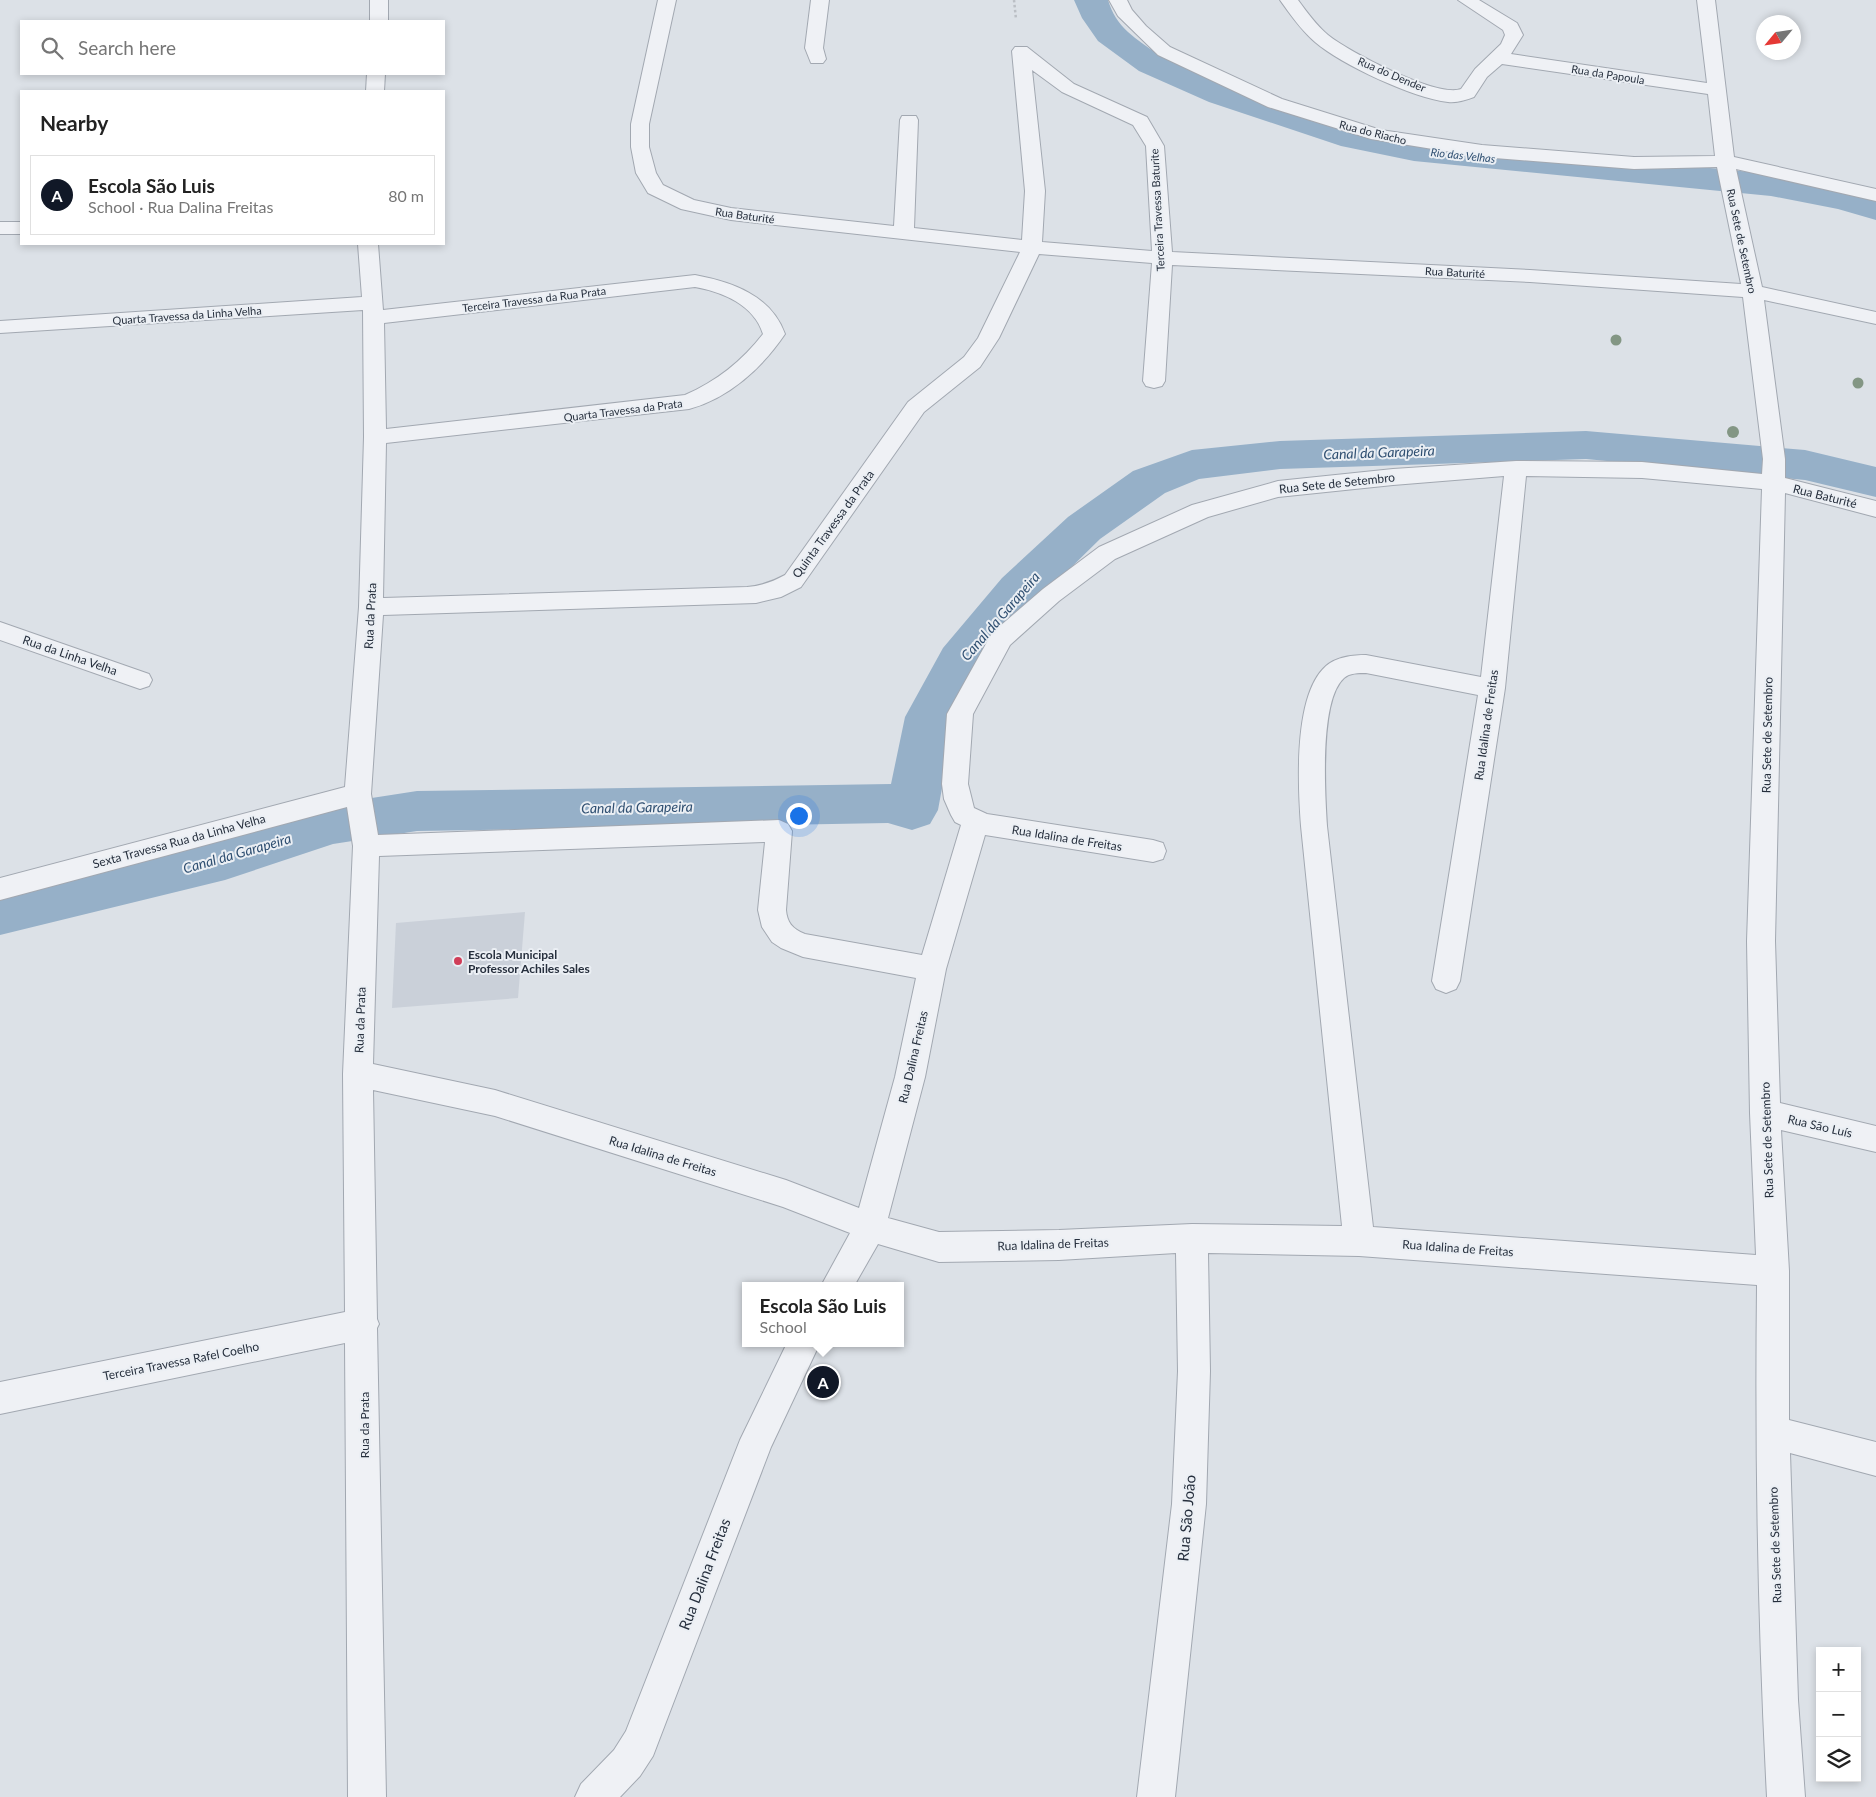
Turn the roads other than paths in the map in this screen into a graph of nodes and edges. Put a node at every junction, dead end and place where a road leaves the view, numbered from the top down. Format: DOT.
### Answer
graph roads {
  1 [pos="379,0"];
  2 [pos="668,0"];
  3 [pos="820,0"];
  4 [pos="1118,0"];
  5 [pos="1289,0"];
  6 [pos="1467,0"];
  7 [pos="1706,0"];
  8 [pos="379,20"];
  9 [pos="1499,58"];
  10 [pos="817,59"];
  11 [pos="376,75"];
  12 [pos="375,90"];
  13 [pos="1718,90"];
  14 [pos="909,120"];
  15 [pos="1726,166"];
  16 [pos="1876,195"];
  17 [pos="0,228"];
  18 [pos="20,228"];
  19 [pos="904,234"];
  20 [pos="368,245"];
  21 [pos="1032,247"];
  22 [pos="1162,258"];
  23 [pos="695,281"];
  24 [pos="1753,291"];
  25 [pos="373,310"];
  26 [pos="1876,318"];
  27 [pos="0,327"];
  28 [pos="1154,381"];
  29 [pos="375,437"];
  30 [pos="1516,468"];
  31 [pos="1774,471"];
  32 [pos="1876,509"];
  33 [pos="371,607"];
  34 [pos="0,631"];
  35 [pos="140,680"];
  36 [pos="1492,688"];
  37 [pos="362,821"];
  38 [pos="978,823"];
  39 [pos="1153,851"];
  40 [pos="0,889"];
  41 [pos="932,970"];
  42 [pos="1446,982"];
  43 [pos="358,1074"];
  44 [pos="1765,1112"];
  45 [pos="1876,1139"];
  46 [pos="870,1227"];
  47 [pos="1192,1238"];
  48 [pos="1359,1241"];
  49 [pos="1773,1271"];
  50 [pos="839,1282"];
  51 [pos="363,1324"];
  52 [pos="802,1347"];
  53 [pos="0,1398"];
  54 [pos="1772,1432"];
  55 [pos="1876,1459"];
  56 [pos="366,1797"];
  57 [pos="594,1797"];
  58 [pos="1156,1797"];
  59 [pos="1786,1797"];
  1 -- 8 [label="street"];
  2 -- 19 [label="street, Rua Baturité"];
  3 -- 10 [label="street"];
  4 -- 15 [label="street, Rua do Riacho"];
  5 -- 9 [label="street, Rua do Dender"];
  6 -- 9 [label="street, Rua do Dender"];
  7 -- 13 [label="street, Rua Sete de Setembro"];
  9 -- 13 [label="street, Rua da Papoula"];
  11 -- 12 [label="street"];
  13 -- 15 [label="street, Rua Sete de Setembro"];
  14 -- 19 [label="street"];
  15 -- 16 [label="street, Rua do Riacho"];
  15 -- 24 [label="street, Rua Sete de Setembro"];
  17 -- 18 [label="street"];
  19 -- 21 [label="street, Rua Baturité"];
  20 -- 25 [label="street, Rua da Prata"];
  21 -- 22 [label="street, Rua Baturité"];
  21 -- 22 [label="street, Terceira Travessa Baturite"];
  21 -- 33 [label="street, Quinta Travessa da Prata"];
  22 -- 24 [label="street, Rua Baturité"];
  22 -- 28 [label="street, Terceira Travessa Baturite"];
  23 -- 25 [label="street, Terceira Travessa da Rua Prata"];
  23 -- 29 [label="street, Quarta Travessa da Prata"];
  24 -- 26 [label="street, Rua Baturité"];
  24 -- 31 [label="street, Rua Sete de Setembro"];
  25 -- 27 [label="street, Quarta Travessa da Linha Velha"];
  25 -- 29 [label="street, Rua da Prata"];
  29 -- 33 [label="street, Rua da Prata"];
  30 -- 31 [label="street, Rua Sete de Setembro"];
  30 -- 36 [label="street, Rua Idalina de Freitas"];
  30 -- 38 [label="street, Rua Sete de Setembro"];
  31 -- 32 [label="street, Rua Baturité"];
  31 -- 44 [label="street, Rua Sete de Setembro"];
  33 -- 37 [label="street, Rua da Prata"];
  34 -- 35 [label="street, Rua da Linha Velha"];
  36 -- 42 [label="street, Rua Idalina de Freitas"];
  36 -- 48 [label="street"];
  37 -- 40 [label="street, Sexta Travessa Rua da Linha Velha"];
  37 -- 41 [label="street, Sexta Travessa Rua da Linha Velha"];
  37 -- 43 [label="street, Rua da Prata"];
  38 -- 39 [label="street, Rua Idalina de Freitas"];
  38 -- 41 [label="street, Rua Dalina Freitas"];
  41 -- 46 [label="street, Rua Dalina Freitas"];
  43 -- 46 [label="street, Rua Idalina de Freitas"];
  43 -- 51 [label="street, Rua da Prata"];
  44 -- 45 [label="street, Rua São Luís"];
  44 -- 49 [label="street, Rua Sete de Setembro"];
  46 -- 47 [label="street, Rua Idalina de Freitas"];
  46 -- 50 [label="street, Rua Dalina Freitas"];
  47 -- 48 [label="street, Rua Idalina de Freitas"];
  47 -- 58 [label="street, Rua São João"];
  48 -- 49 [label="street, Rua Idalina de Freitas"];
  49 -- 54 [label="street, Rua Sete de Setembro"];
  51 -- 53 [label="street, Terceira Travessa Rafel Coelho"];
  51 -- 56 [label="street, Rua da Prata"];
  52 -- 57 [label="street, Rua Dalina Freitas"];
  54 -- 55 [label="street"];
  54 -- 59 [label="street, Rua Sete de Setembro"];
}
